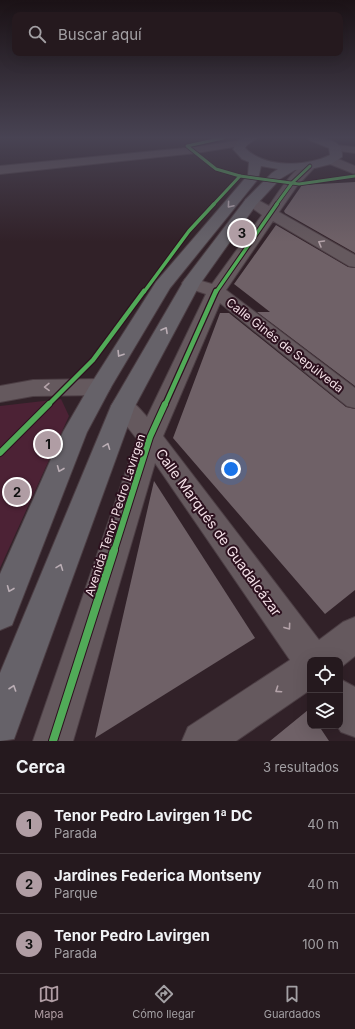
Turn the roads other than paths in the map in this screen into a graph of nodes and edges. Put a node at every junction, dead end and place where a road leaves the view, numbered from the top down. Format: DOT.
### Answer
graph roads {
  1 [pos="253,173"];
  2 [pos="302,173"];
  3 [pos="261,208"];
  4 [pos="355,262"];
  5 [pos="191,283"];
  6 [pos="216,291"];
  7 [pos="100,387"];
  8 [pos="0,394"];
  9 [pos="355,400"];
  10 [pos="123,406"];
  11 [pos="150,437"];
  12 [pos="0,613"];
  13 [pos="355,634"];
  14 [pos="310,657"];
  15 [pos="325,657"];
  16 [pos="307,670"];
  17 [pos="343,702"];
  18 [pos="355,718"];
  19 [pos="0,725"];
  20 [pos="53,741"];
  21 [pos="202,741"];
  1 -- 7 [label="main road, one-way"];
  2 -- 3 [label="street, Avenida Tenor Pedro Lavirgen"];
  4 -- 3 [label="street, one-way"];
  3 -- 5 [label="main road, Avenida Tenor Pedro Lavirgen"];
  3 -- 6 [label="street, Avenida Tenor Pedro Lavirgen"];
  5 -- 6 [label="street, Calle Ginés de Sepúlveda"];
  10 -- 5 [label="main road, Avenida Tenor Pedro Lavirgen, one-way"];
  6 -- 9 [label="street, Calle Ginés de Sepúlveda"];
  6 -- 11 [label="street, Avenida Tenor Pedro Lavirgen"];
  7 -- 8 [label="street, one-way"];
  7 -- 12 [label="main road, one-way"];
  10 -- 11 [label="street, Calle Marqués de Guadalcázar"];
  19 -- 10 [label="main road, Avenida Tenor Pedro Lavirgen, one-way"];
  11 -- 14 [label="street, Calle Marqués de Guadalcázar, one-way"];
  11 -- 20 [label="street, Avenida Tenor Pedro Lavirgen"];
  13 -- 15 [label="street"];
  16 -- 21 [label="street, one-way"];
  17 -- 18 [label="street"];
}
